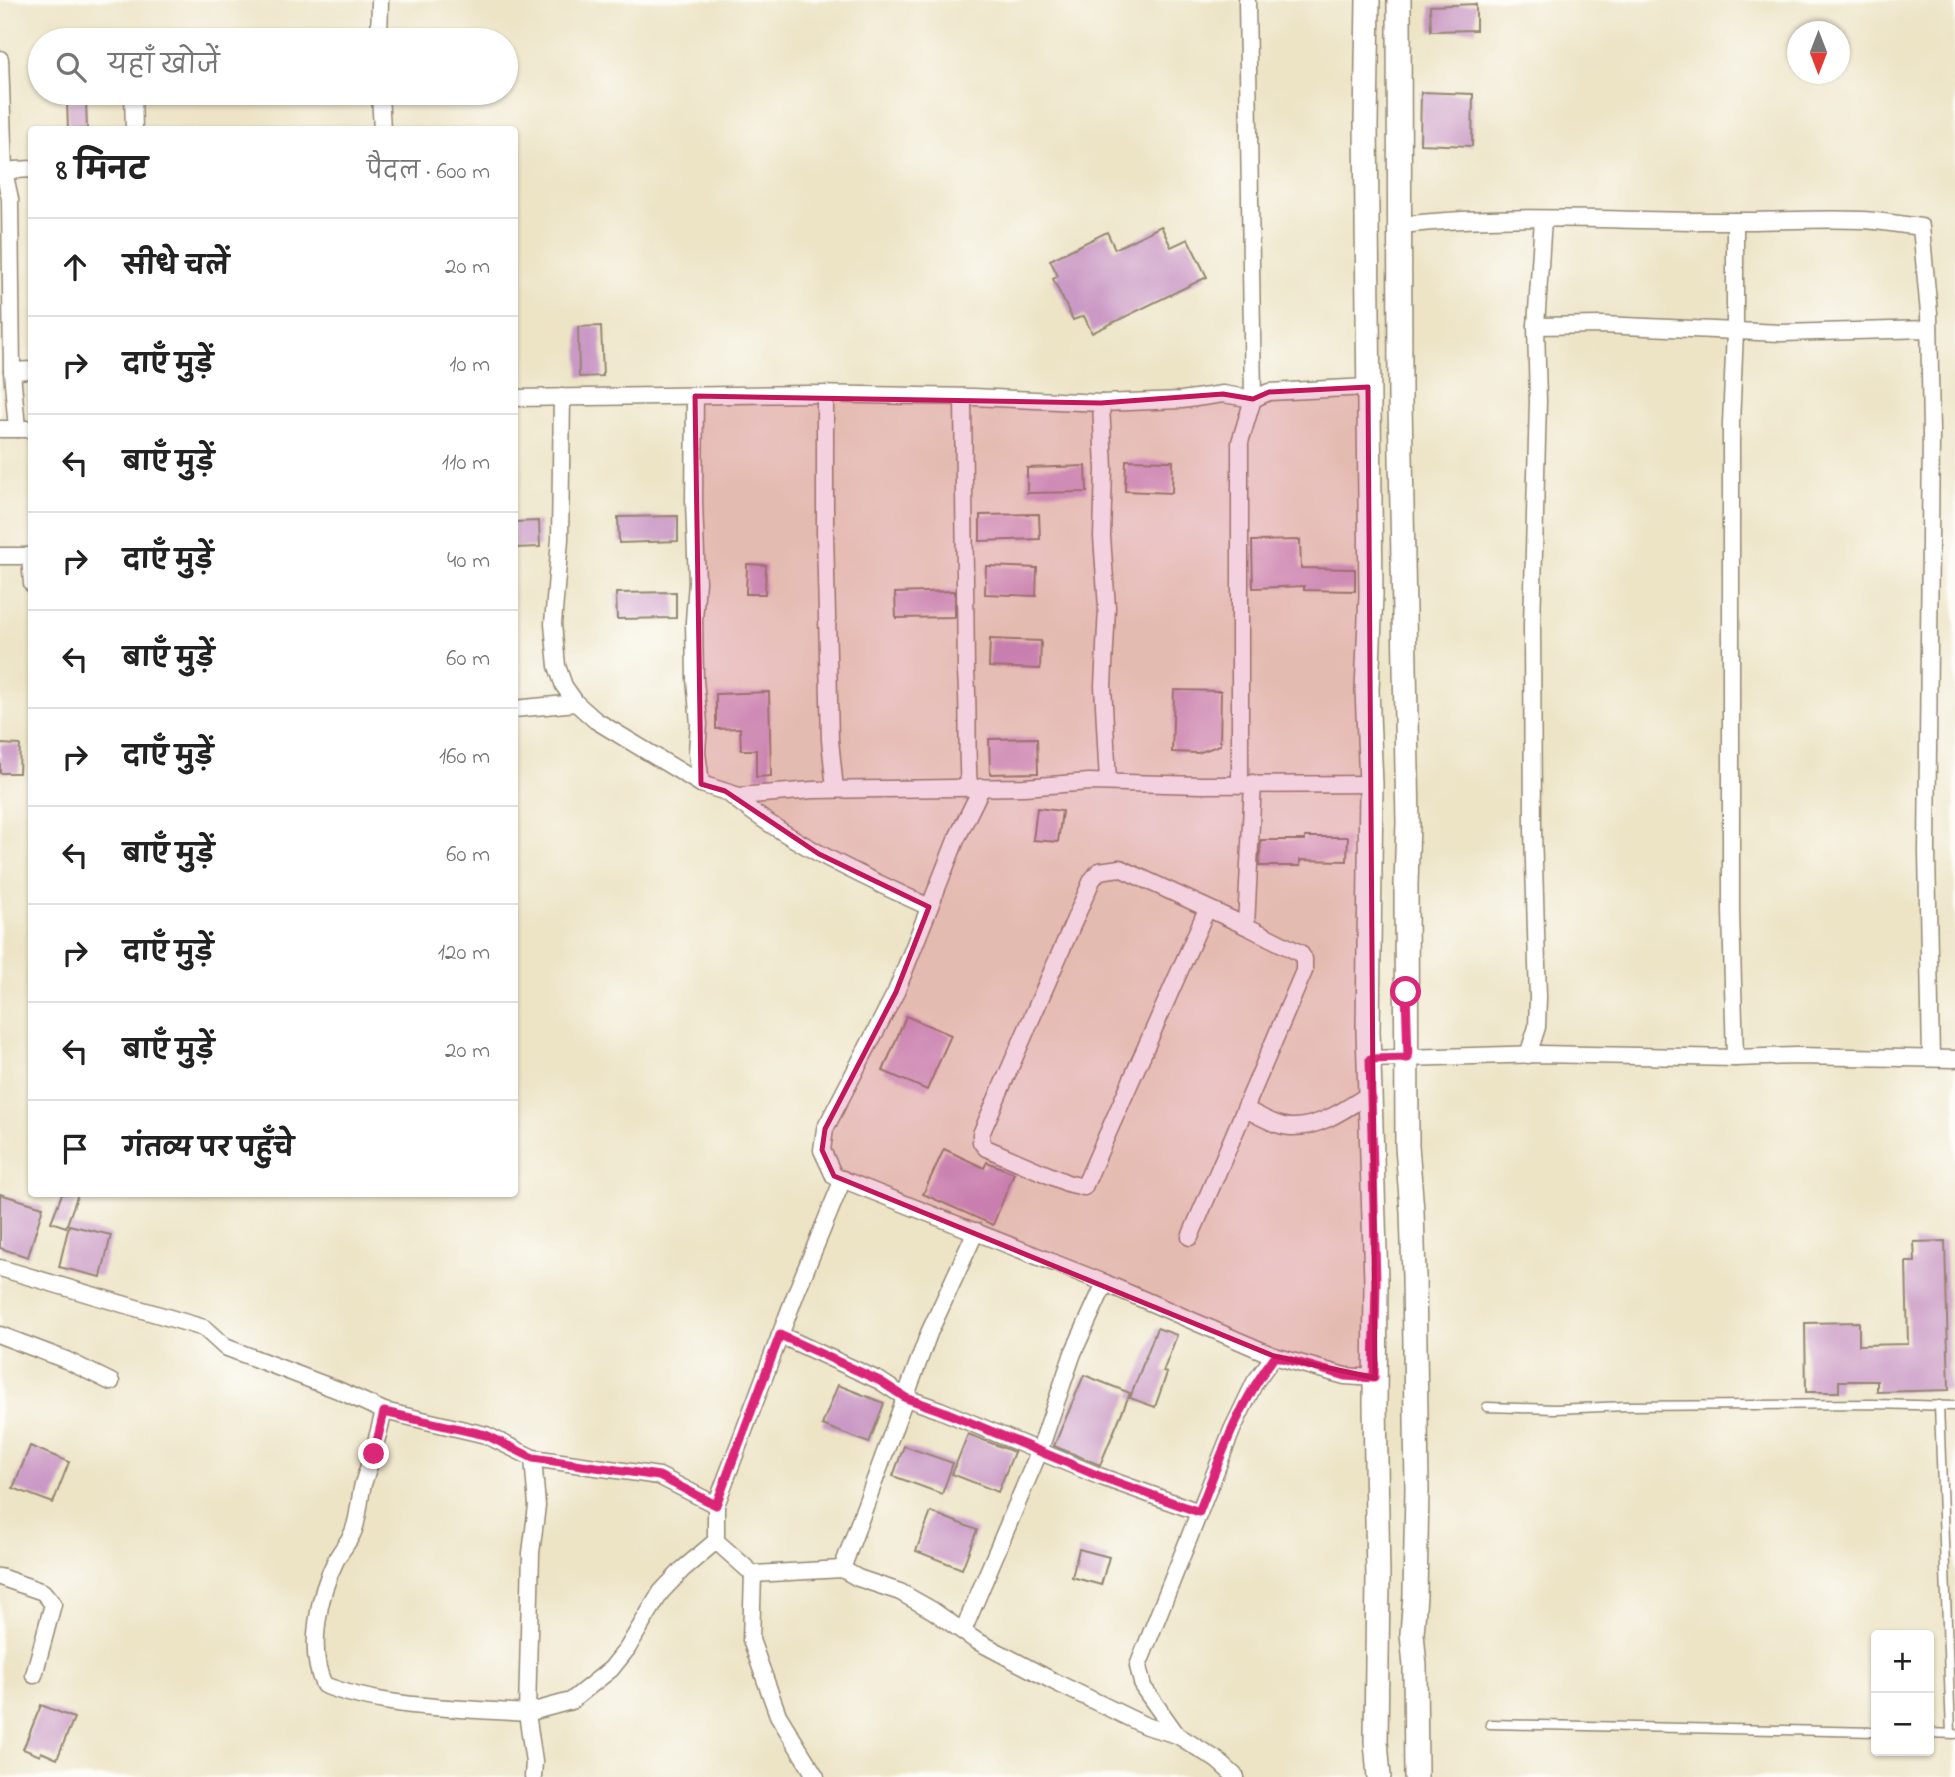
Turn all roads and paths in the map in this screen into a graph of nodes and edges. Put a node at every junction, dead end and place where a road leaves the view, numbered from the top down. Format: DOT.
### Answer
graph roads {
  1 [pos="380,0"];
  2 [pos="1247,0"];
  3 [pos="1368,0"];
  4 [pos="1399,0"];
  5 [pos="379,28"];
  6 [pos="0,60"];
  7 [pos="133,105"];
  8 [pos="381,105"];
  9 [pos="134,126"];
  10 [pos="382,126"];
  11 [pos="28,169"];
  12 [pos="2,171"];
  13 [pos="1543,219"];
  14 [pos="1735,221"];
  15 [pos="1401,225"];
  16 [pos="1536,326"];
  17 [pos="1929,329"];
  18 [pos="1735,332"];
  19 [pos="28,370"];
  20 [pos="12,371"];
  21 [pos="1368,387"];
  22 [pos="825,394"];
  23 [pos="695,396"];
  24 [pos="562,397"];
  25 [pos="963,397"];
  26 [pos="518,398"];
  27 [pos="1253,399"];
  28 [pos="1101,403"];
  29 [pos="0,429"];
  30 [pos="24,429"];
  31 [pos="0,556"];
  32 [pos="28,556"];
  33 [pos="576,703"];
  34 [pos="518,709"];
  35 [pos="1108,782"];
  36 [pos="1247,783"];
  37 [pos="701,784"];
  38 [pos="1371,784"];
  39 [pos="975,787"];
  40 [pos="835,789"];
  41 [pos="725,791"];
  42 [pos="929,907"];
  43 [pos="1207,909"];
  44 [pos="1246,926"];
  45 [pos="1528,1055"];
  46 [pos="1408,1058"];
  47 [pos="1735,1058"];
  48 [pos="1931,1058"];
  49 [pos="1370,1059"];
  50 [pos="1955,1059"];
  51 [pos="1371,1093"];
  52 [pos="1245,1109"];
  53 [pos="843,1179"];
  54 [pos="976,1231"];
  55 [pos="1190,1237"];
  56 [pos="0,1268"];
  57 [pos="1105,1283"];
  58 [pos="0,1335"];
  59 [pos="780,1335"];
  60 [pos="1275,1356"];
  61 [pos="1374,1378"];
  62 [pos="111,1382"];
  63 [pos="906,1398"];
  64 [pos="1939,1405"];
  65 [pos="1955,1406"];
  66 [pos="1487,1408"];
  67 [pos="384,1412"];
  68 [pos="1038,1452"];
  69 [pos="533,1458"];
  70 [pos="716,1505"];
  71 [pos="1199,1512"];
  72 [pos="716,1541"];
  73 [pos="842,1569"];
  74 [pos="753,1574"];
  75 [pos="0,1577"];
  76 [pos="963,1631"];
  77 [pos="34,1675"];
  78 [pos="527,1713"];
  79 [pos="1490,1724"];
  80 [pos="1871,1732"];
  81 [pos="1934,1733"];
  82 [pos="1953,1733"];
  83 [pos="1177,1735"];
  84 [pos="533,1777"];
  85 [pos="816,1777"];
  86 [pos="1236,1777"];
  87 [pos="1379,1777"];
  88 [pos="1416,1777"];
  1 -- 5 [label="street"];
  2 -- 27 [label="street"];
  3 -- 21 [label="street"];
  4 -- 15 [label="street"];
  6 -- 12 [label="street"];
  7 -- 9 [label="street"];
  8 -- 10 [label="street"];
  11 -- 12 [label="street"];
  12 -- 20 [label="street"];
  13 -- 14 [label="street"];
  13 -- 15 [label="street"];
  13 -- 16 [label="street"];
  14 -- 17 [label="street"];
  14 -- 18 [label="street"];
  15 -- 46 [label="street"];
  16 -- 18 [label="street"];
  16 -- 45 [label="street"];
  17 -- 18 [label="street"];
  17 -- 48 [label="street"];
  18 -- 47 [label="street"];
  19 -- 20 [label="street"];
  20 -- 30 [label="street"];
  21 -- 27 [label="street"];
  21 -- 38 [label="street"];
  22 -- 23 [label="street"];
  22 -- 25 [label="street"];
  22 -- 40 [label="street"];
  23 -- 24 [label="street"];
  23 -- 37 [label="street"];
  24 -- 26 [label="street"];
  24 -- 33 [label="street"];
  25 -- 28 [label="street"];
  25 -- 39 [label="street"];
  27 -- 28 [label="street"];
  27 -- 36 [label="street"];
  28 -- 35 [label="street"];
  29 -- 30 [label="street"];
  31 -- 32 [label="street"];
  33 -- 34 [label="street"];
  33 -- 37 [label="street"];
  35 -- 36 [label="street"];
  35 -- 39 [label="street"];
  36 -- 38 [label="street"];
  36 -- 44 [label="street"];
  37 -- 41 [label="street"];
  38 -- 49 [label="street"];
  39 -- 40 [label="street"];
  39 -- 42 [label="street"];
  40 -- 41 [label="street"];
  41 -- 42 [label="street"];
  42 -- 53 [label="street"];
  43 -- 43 [label="street"];
  43 -- 44 [label="street"];
  44 -- 52 [label="street"];
  45 -- 46 [label="street"];
  45 -- 47 [label="street"];
  46 -- 49 [label="street"];
  46 -- 88 [label="street"];
  47 -- 48 [label="street"];
  48 -- 50 [label="street"];
  49 -- 51 [label="street"];
  51 -- 52 [label="street"];
  51 -- 61 [label="street"];
  52 -- 55 [label="street"];
  53 -- 54 [label="street"];
  53 -- 59 [label="street"];
  54 -- 57 [label="street"];
  54 -- 63 [label="street"];
  56 -- 67 [label="street"];
  57 -- 60 [label="street"];
  57 -- 68 [label="street"];
  58 -- 62 [label="street"];
  59 -- 63 [label="street"];
  59 -- 70 [label="street"];
  60 -- 61 [label="street"];
  60 -- 71 [label="street"];
  61 -- 87 [label="street"];
  63 -- 68 [label="street"];
  63 -- 73 [label="street"];
  64 -- 65 [label="lane"];
  64 -- 66 [label="lane"];
  64 -- 82 [label="lane"];
  67 -- 69 [label="street"];
  67 -- 78 [label="street"];
  68 -- 71 [label="street"];
  68 -- 76 [label="street"];
  69 -- 70 [label="street"];
  69 -- 78 [label="street"];
  70 -- 72 [label="street"];
  71 -- 83 [label="street"];
  72 -- 74 [label="street"];
  72 -- 78 [label="street"];
  73 -- 74 [label="street"];
  73 -- 76 [label="street"];
  74 -- 85 [label="street"];
  75 -- 77 [label="street"];
  76 -- 83 [label="street"];
  78 -- 84 [label="street"];
  79 -- 80 [label="lane"];
  81 -- 82 [label="lane"];
  83 -- 86 [label="street"];
}
